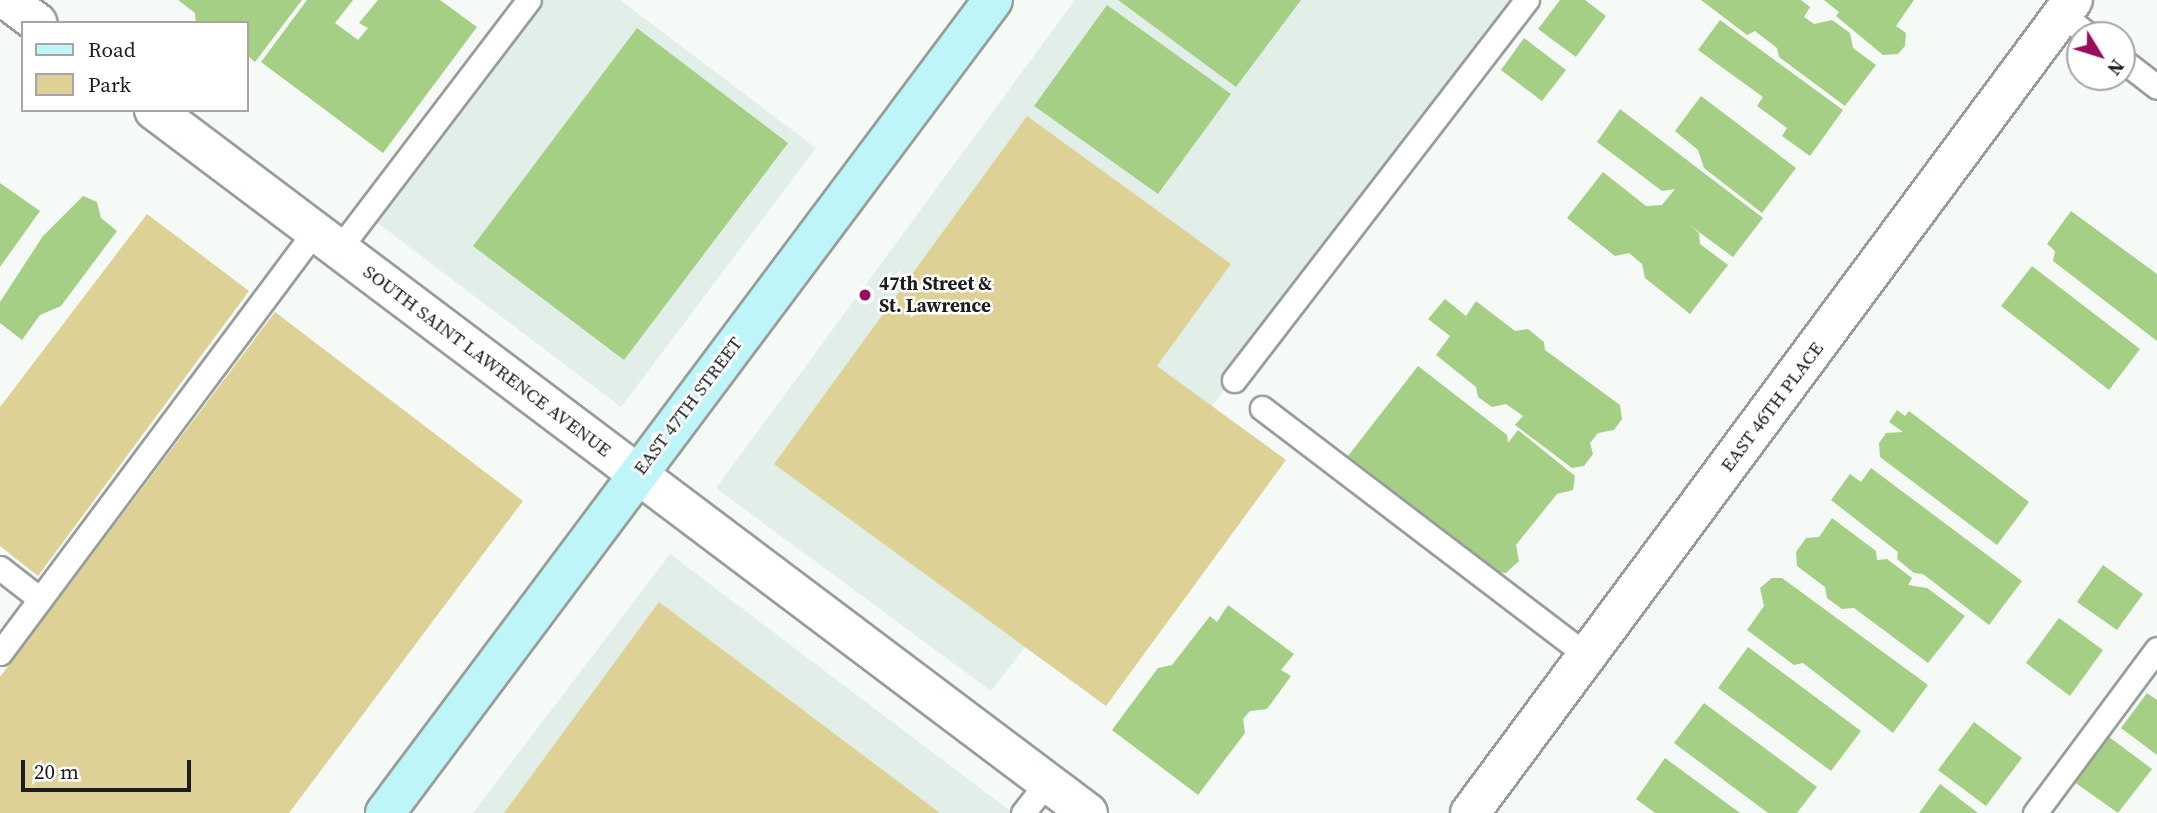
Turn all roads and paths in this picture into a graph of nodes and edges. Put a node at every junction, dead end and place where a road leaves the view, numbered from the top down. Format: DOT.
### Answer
graph roads {
  1 [pos="7,0"];
  2 [pos="530,0"];
  3 [pos="993,0"];
  4 [pos="1527,0"];
  5 [pos="2072,11"];
  6 [pos="34,21"];
  7 [pos="2136,71"];
  8 [pos="2157,87"];
  9 [pos="157,112"];
  10 [pos="327,240"];
  11 [pos="1234,380"];
  12 [pos="1262,408"];
  13 [pos="637,474"];
  14 [pos="0,568"];
  15 [pos="40,599"];
  16 [pos="2157,649"];
  17 [pos="0,653"];
  18 [pos="1587,656"];
  19 [pos="1047,782"];
  20 [pos="385,813"];
  21 [pos="1023,813"];
  22 [pos="1088,813"];
  23 [pos="1471,813"];
  24 [pos="2035,813"];
  1 -- 6 [label="street"];
  2 -- 10 [label="lane"];
  3 -- 13 [label="main road, EAST 47TH STREET"];
  4 -- 11 [label="lane"];
  5 -- 18 [label="street, EAST 46TH PLACE"];
  7 -- 8 [label="lane"];
  9 -- 10 [label="street, SOUTH SAINT LAWRENCE AVENUE"];
  10 -- 13 [label="street, SOUTH SAINT LAWRENCE AVENUE"];
  10 -- 15 [label="lane"];
  12 -- 18 [label="lane"];
  13 -- 19 [label="street, SOUTH SAINT LAWRENCE AVENUE"];
  13 -- 20 [label="main road, EAST 47TH STREET"];
  14 -- 15 [label="lane"];
  15 -- 17 [label="lane"];
  16 -- 24 [label="lane"];
  18 -- 23 [label="street, EAST 46TH PLACE"];
  19 -- 21 [label="lane"];
  19 -- 22 [label="street, SOUTH SAINT LAWRENCE AVENUE"];
}
